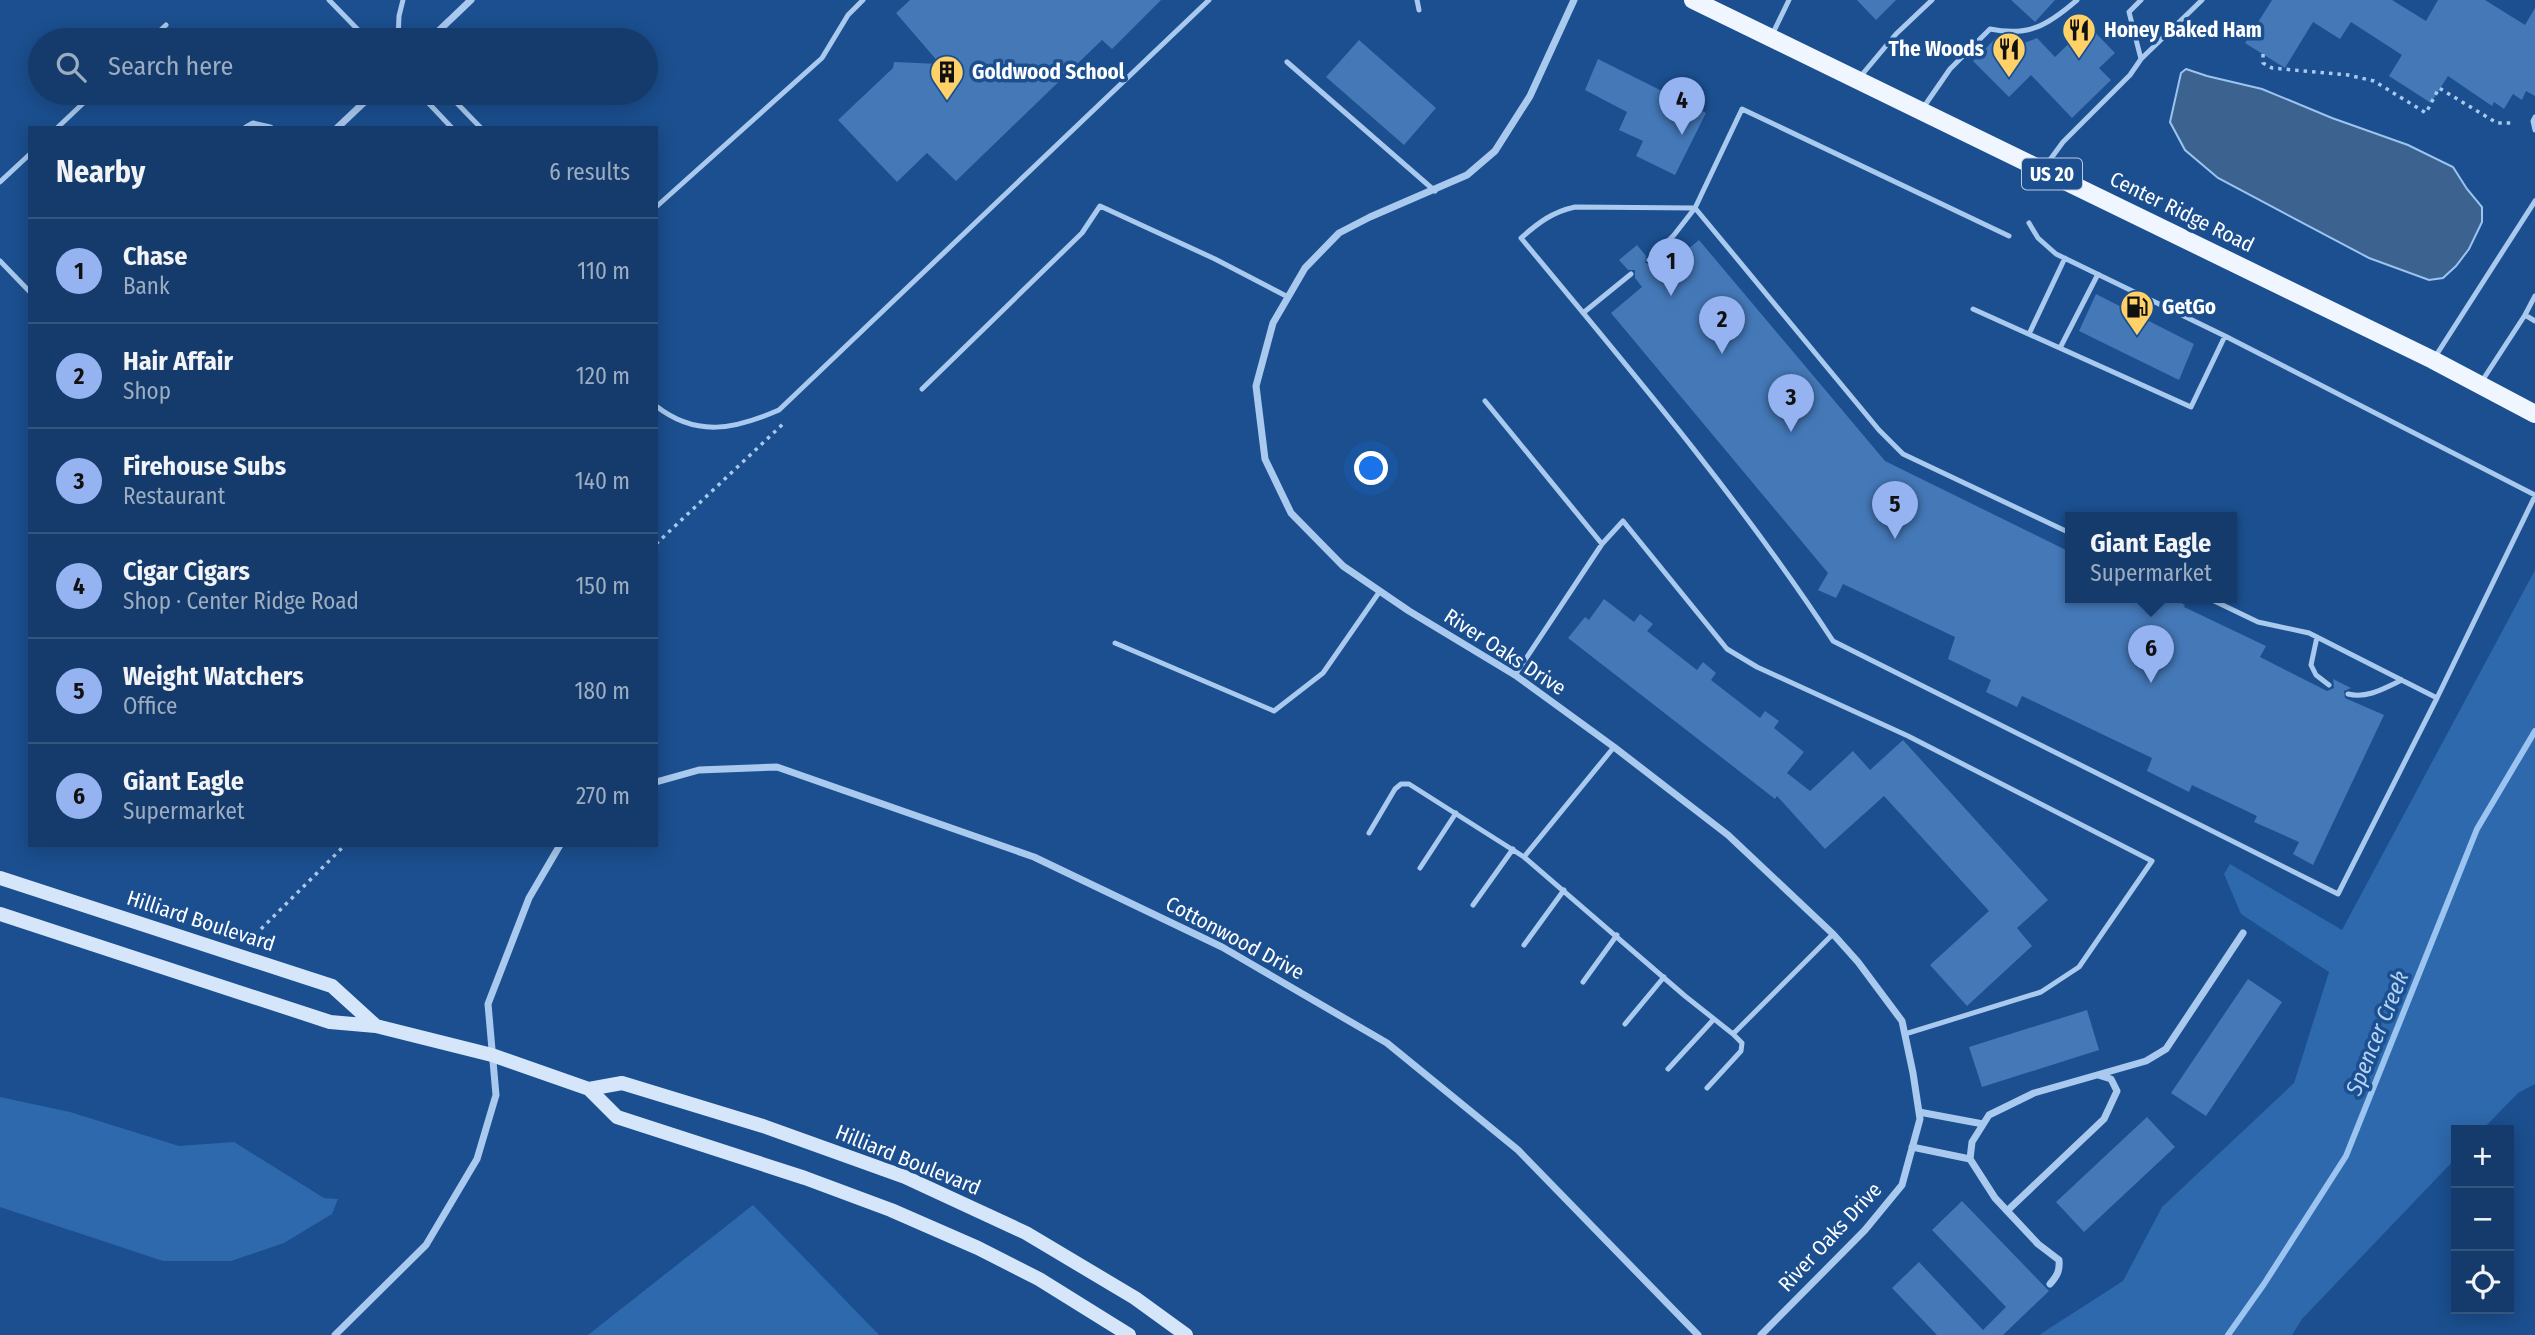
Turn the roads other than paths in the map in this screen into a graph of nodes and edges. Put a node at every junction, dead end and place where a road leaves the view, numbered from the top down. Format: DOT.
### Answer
graph roads {
  1 [pos="329,0"];
  2 [pos="403,0"];
  3 [pos="471,0"];
  4 [pos="863,0"];
  5 [pos="1209,0"];
  6 [pos="1417,0"];
  7 [pos="1574,0"];
  8 [pos="1693,0"];
  9 [pos="1789,0"];
  10 [pos="1932,0"];
  11 [pos="2077,0"];
  12 [pos="2141,0"];
  13 [pos="2202,0"];
  14 [pos="1419,10"];
  15 [pos="166,25"];
  16 [pos="163,28"];
  17 [pos="356,28"];
  18 [pos="398,28"];
  19 [pos="442,28"];
  20 [pos="1771,38"];
  21 [pos="2141,59"];
  22 [pos="1287,62"];
  23 [pos="1858,80"];
  24 [pos="81,105"];
  25 [pos="361,105"];
  26 [pos="430,105"];
  27 [pos="459,105"];
  28 [pos="1921,111"];
  29 [pos="2535,117"];
  30 [pos="59,126"];
  31 [pos="339,126"];
  32 [pos="450,126"];
  33 [pos="479,126"];
  34 [pos="2535,131"];
  35 [pos="28,156"];
  36 [pos="2042,170"];
  37 [pos="0,182"];
  38 [pos="1435,191"];
  39 [pos="2535,201"];
  40 [pos="658,205"];
  41 [pos="1695,208"];
  42 [pos="2029,223"];
  43 [pos="2009,236"];
  44 [pos="2065,258"];
  45 [pos="1648,260"];
  46 [pos="0,261"];
  47 [pos="1632,274"];
  48 [pos="2098,274"];
  49 [pos="28,290"];
  50 [pos="2535,296"];
  51 [pos="1288,297"];
  52 [pos="1973,309"];
  53 [pos="1583,313"];
  54 [pos="2525,315"];
  55 [pos="2535,321"];
  56 [pos="2029,334"];
  57 [pos="2225,336"];
  58 [pos="2060,348"];
  59 [pos="2433,359"];
  60 [pos="2480,384"];
  61 [pos="922,389"];
  62 [pos="1485,401"];
  63 [pos="658,407"];
  64 [pos="2535,414"];
  65 [pos="2535,495"];
  66 [pos="2065,531"];
  67 [pos="1602,544"];
  68 [pos="1380,591"];
  69 [pos="2218,603"];
  70 [pos="2318,637"];
  71 [pos="1115,643"];
  72 [pos="1515,675"];
  73 [pos="2402,680"];
  74 [pos="2329,685"];
  75 [pos="2348,694"];
  76 [pos="2438,698"];
  77 [pos="1614,747"];
  78 [pos="658,781"];
  79 [pos="1456,813"];
  80 [pos="1369,833"];
  81 [pos="559,847"];
  82 [pos="1513,849"];
  83 [pos="1524,857"];
  84 [pos="1420,868"];
  85 [pos="0,878"];
  86 [pos="1564,890"];
  87 [pos="1473,905"];
  88 [pos="0,914"];
  89 [pos="2243,933"];
  90 [pos="1833,934"];
  91 [pos="1617,935"];
  92 [pos="1524,946"];
  93 [pos="1664,977"];
  94 [pos="1583,982"];
  95 [pos="1714,1019"];
  96 [pos="1625,1024"];
  97 [pos="376,1026"];
  98 [pos="1733,1034"];
  99 [pos="1905,1034"];
  100 [pos="492,1055"];
  101 [pos="1668,1069"];
  102 [pos="2097,1075"];
  103 [pos="1707,1088"];
  104 [pos="589,1089"];
  105 [pos="1919,1112"];
  106 [pos="1983,1124"];
  107 [pos="1912,1147"];
  108 [pos="1970,1159"];
  109 [pos="2007,1211"];
  110 [pos="2050,1284"];
  111 [pos="335,1335"];
  112 [pos="1129,1335"];
  113 [pos="1186,1335"];
  114 [pos="1698,1335"];
  115 [pos="1761,1335"];
  1 -- 17 [label="lane"];
  2 -- 18 [label="lane"];
  3 -- 19 [label="street"];
  4 -- 40 [label="lane"];
  5 -- 63 [label="lane"];
  6 -- 14 [label="lane"];
  7 -- 38 [label="street, River Oaks Drive"];
  8 -- 20 [label="main road, Center Ridge Road / US 20"];
  9 -- 20 [label="lane"];
  10 -- 23 [label="lane"];
  11 -- 28 [label="lane"];
  12 -- 21 [label="lane"];
  13 -- 21 [label="lane"];
  15 -- 16 [label="lane"];
  20 -- 23 [label="main road, Center Ridge Road / US 20"];
  21 -- 36 [label="lane"];
  22 -- 38 [label="lane"];
  23 -- 28 [label="main road, Center Ridge Road / US 20"];
  24 -- 30 [label="lane"];
  25 -- 31 [label="street"];
  26 -- 32 [label="lane"];
  27 -- 33 [label="lane"];
  28 -- 36 [label="main road, Center Ridge Road / US 20"];
  29 -- 34 [label="lane"];
  35 -- 37 [label="lane"];
  36 -- 59 [label="main road, Center Ridge Road / US 20"];
  38 -- 51 [label="street, River Oaks Drive"];
  39 -- 59 [label="lane"];
  41 -- 43 [label="lane"];
  41 -- 45 [label="lane"];
  41 -- 53 [label="lane"];
  41 -- 66 [label="lane"];
  42 -- 44 [label="lane"];
  44 -- 48 [label="lane"];
  44 -- 56 [label="lane"];
  46 -- 49 [label="lane"];
  47 -- 53 [label="lane"];
  48 -- 57 [label="lane"];
  48 -- 58 [label="lane"];
  50 -- 54 [label="lane"];
  51 -- 61 [label="lane"];
  51 -- 68 [label="street, River Oaks Drive"];
  52 -- 56 [label="lane"];
  53 -- 76 [label="lane"];
  54 -- 55 [label="lane"];
  54 -- 60 [label="lane"];
  56 -- 58 [label="lane"];
  57 -- 58 [label="lane"];
  57 -- 65 [label="lane"];
  59 -- 60 [label="main road, Center Ridge Road / US 20"];
  60 -- 64 [label="main road, Center Ridge Road / US 20"];
  62 -- 67 [label="lane"];
  65 -- 76 [label="lane"];
  67 -- 72 [label="lane"];
  67 -- 99 [label="lane"];
  68 -- 71 [label="lane"];
  68 -- 72 [label="street, River Oaks Drive"];
  69 -- 70 [label="lane"];
  70 -- 73 [label="lane"];
  70 -- 74 [label="lane"];
  72 -- 77 [label="street, River Oaks Drive"];
  73 -- 75 [label="lane"];
  73 -- 76 [label="lane"];
  77 -- 83 [label="lane"];
  77 -- 90 [label="street, River Oaks Drive"];
  78 -- 114 [label="street, Cottonwood Drive"];
  79 -- 80 [label="lane"];
  79 -- 82 [label="lane"];
  79 -- 84 [label="lane"];
  81 -- 100 [label="street"];
  82 -- 83 [label="lane"];
  82 -- 87 [label="lane"];
  83 -- 86 [label="lane"];
  85 -- 97 [label="main road, Hilliard Boulevard"];
  86 -- 91 [label="lane"];
  86 -- 92 [label="lane"];
  88 -- 97 [label="main road, Hilliard Boulevard"];
  89 -- 102 [label="street"];
  90 -- 98 [label="lane"];
  90 -- 99 [label="street, River Oaks Drive"];
  91 -- 93 [label="lane"];
  91 -- 94 [label="lane"];
  93 -- 95 [label="lane"];
  93 -- 96 [label="lane"];
  95 -- 98 [label="lane"];
  95 -- 101 [label="lane"];
  97 -- 100 [label="main road, Hilliard Boulevard"];
  98 -- 103 [label="lane"];
  99 -- 105 [label="street, River Oaks Drive"];
  100 -- 104 [label="main road, Hilliard Boulevard"];
  100 -- 111 [label="street"];
  102 -- 106 [label="street"];
  102 -- 109 [label="street"];
  104 -- 112 [label="main road, Hilliard Boulevard"];
  104 -- 113 [label="main road, Hilliard Boulevard"];
  105 -- 106 [label="street"];
  105 -- 107 [label="street, River Oaks Drive"];
  106 -- 108 [label="street"];
  107 -- 108 [label="street"];
  107 -- 115 [label="street, River Oaks Drive"];
  108 -- 109 [label="street"];
  109 -- 110 [label="street"];
}
